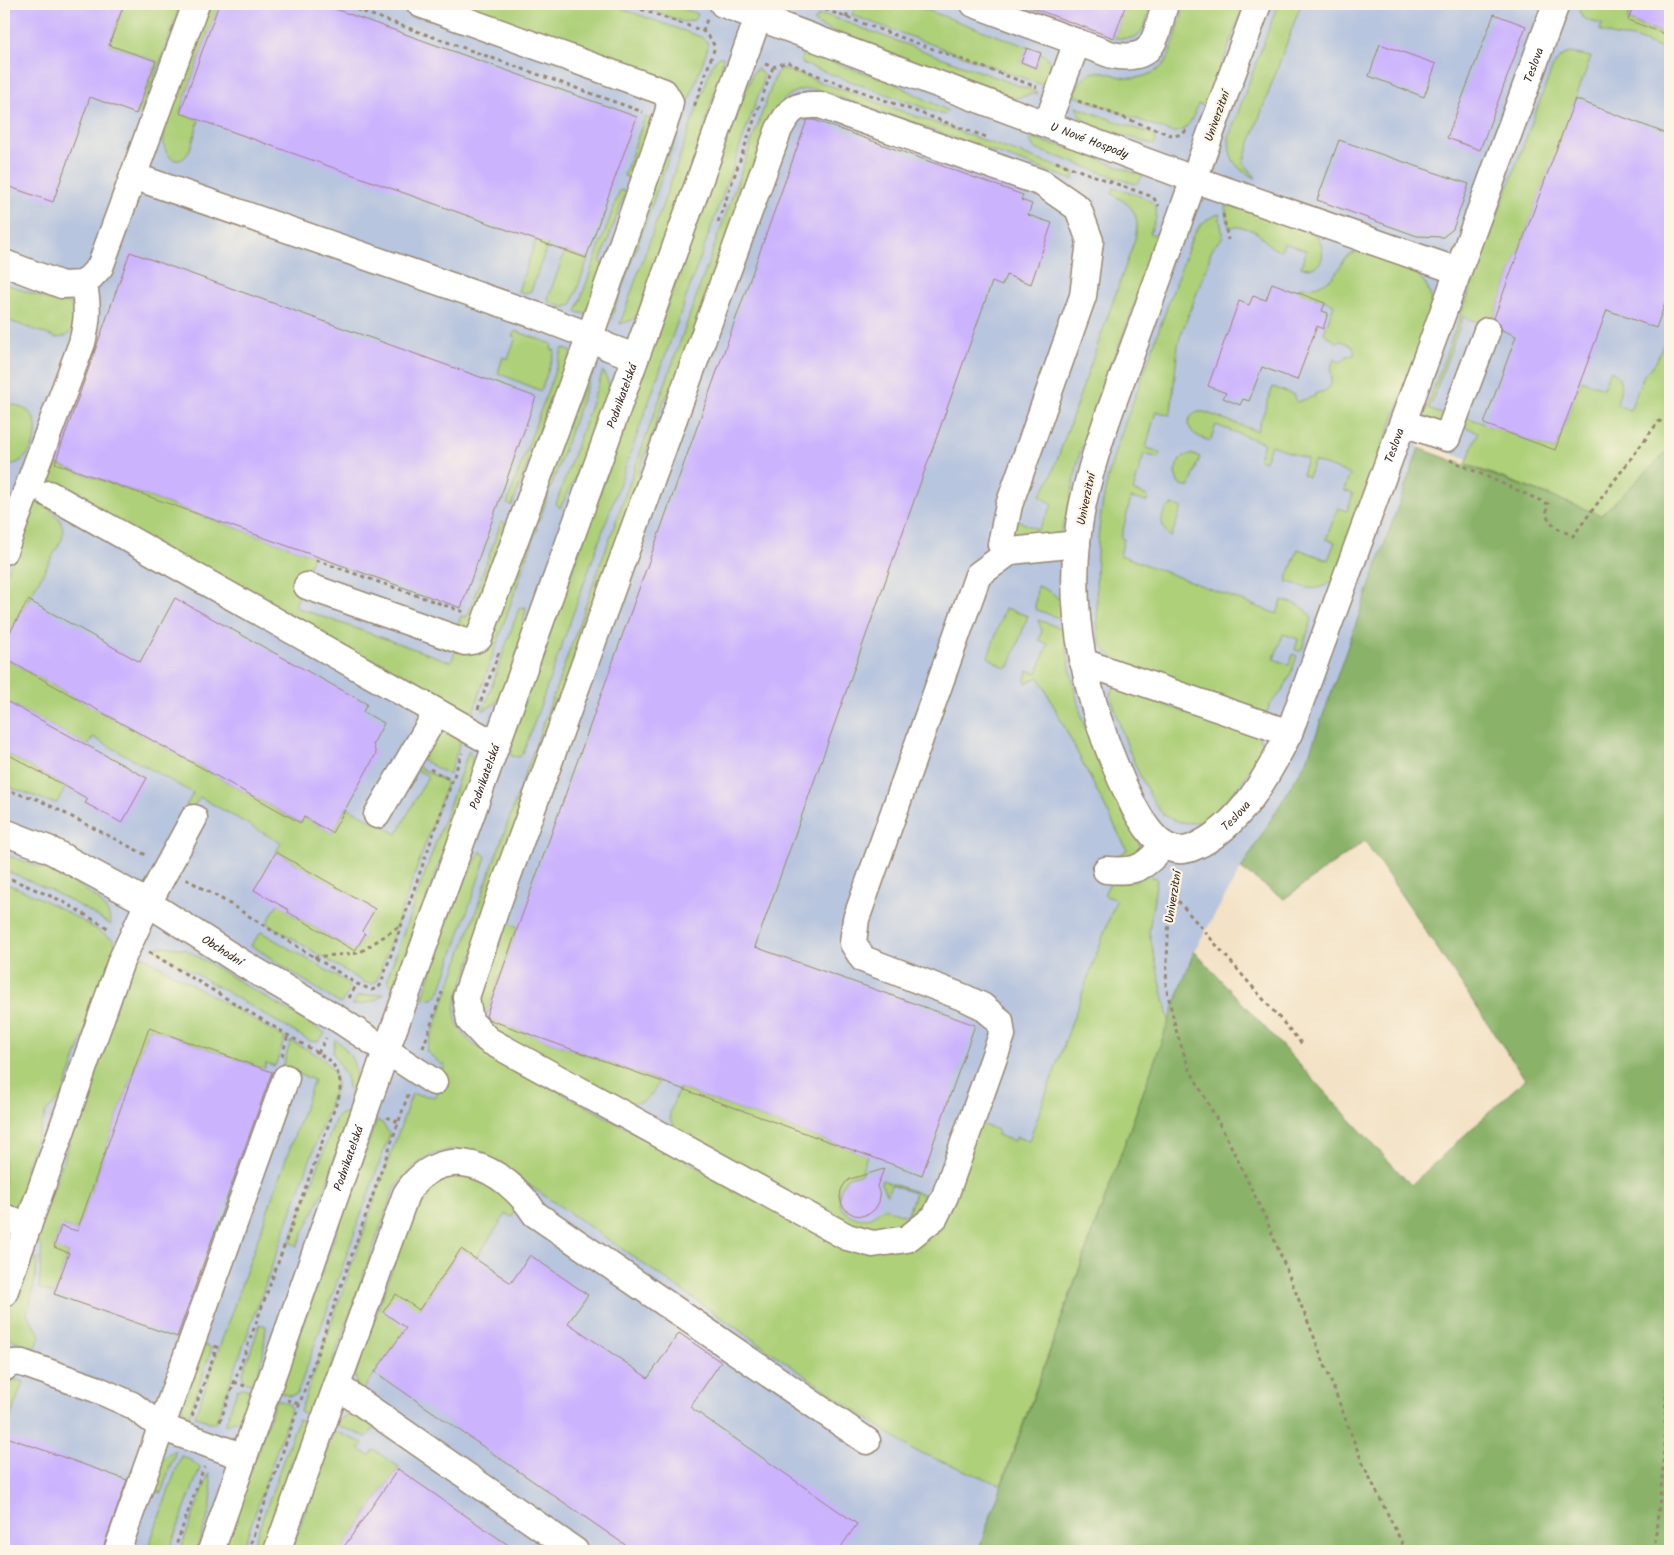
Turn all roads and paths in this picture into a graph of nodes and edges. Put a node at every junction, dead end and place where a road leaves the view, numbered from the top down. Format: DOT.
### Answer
graph roads {
  1 [pos="196,4"];
  2 [pos="420,4"];
  3 [pos="723,4"];
  4 [pos="810,4"];
  5 [pos="851,4"];
  6 [pos="974,4"];
  7 [pos="1165,4"];
  8 [pos="1258,4"];
  9 [pos="1556,4"];
  10 [pos="760,10"];
  11 [pos="846,18"];
  12 [pos="1077,42"];
  13 [pos="773,67"];
  14 [pos="1058,95"];
  15 [pos="1047,124"];
  16 [pos="1164,132"];
  17 [pos="997,140"];
  18 [pos="1050,160"];
  19 [pos="133,176"];
  20 [pos="1193,179"];
  21 [pos="1141,192"];
  22 [pos="4,263"];
  23 [pos="1458,272"];
  24 [pos="84,284"];
  25 [pos="1487,331"];
  26 [pos="590,336"];
  27 [pos="635,357"];
  28 [pos="1404,423"];
  29 [pos="1670,426"];
  30 [pos="1443,457"];
  31 [pos="50,494"];
  32 [pos="1077,544"];
  33 [pos="4,550"];
  34 [pos="1011,551"];
  35 [pos="307,586"];
  36 [pos="1083,662"];
  37 [pos="437,712"];
  38 [pos="1290,732"];
  39 [pos="496,745"];
  40 [pos="4,790"];
  41 [pos="377,815"];
  42 [pos="194,818"];
  43 [pos="4,832"];
  44 [pos="1173,848"];
  45 [pos="167,868"];
  46 [pos="1106,870"];
  47 [pos="4,876"];
  48 [pos="1173,894"];
  49 [pos="148,903"];
  50 [pos="401,925"];
  51 [pos="130,942"];
  52 [pos="313,957"];
  53 [pos="380,986"];
  54 [pos="1302,1044"];
  55 [pos="386,1051"];
  56 [pos="286,1078"];
  57 [pos="434,1082"];
  58 [pos="398,1122"];
  59 [pos="16,1222"];
  60 [pos="4,1293"];
  61 [pos="1670,1302"];
  62 [pos="4,1368"];
  63 [pos="337,1386"];
  64 [pos="162,1427"];
  65 [pos="867,1441"];
  66 [pos="212,1445"];
  67 [pos="244,1457"];
  68 [pos="117,1551"];
  69 [pos="174,1551"];
  70 [pos="211,1551"];
  71 [pos="248,1551"];
  72 [pos="277,1551"];
  73 [pos="575,1551"];
  74 [pos="1406,1551"];
  75 [pos="1654,1551"];
  1 -- 19 [label="street"];
  2 -- 26 [label="street"];
  3 -- 10 [label="street, U Nové Hospody"];
  4 -- 11 [label="path"];
  5 -- 11 [label="path"];
  6 -- 12 [label="street"];
  7 -- 12 [label="street"];
  8 -- 20 [label="street, Univerzitní"];
  9 -- 23 [label="street, Teslova"];
  10 -- 15 [label="street, U Nové Hospody"];
  10 -- 27 [label="street, Podnikatelská"];
  11 -- 14 [label="path"];
  12 -- 14 [label="street"];
  13 -- 17 [label="path"];
  14 -- 15 [label="street"];
  14 -- 16 [label="path"];
  15 -- 20 [label="street, U Nové Hospody"];
  18 -- 21 [label="path"];
  19 -- 24 [label="street"];
  19 -- 26 [label="street"];
  20 -- 23 [label="street, U Nové Hospody"];
  20 -- 32 [label="street, Univerzitní"];
  22 -- 24 [label="street"];
  23 -- 28 [label="street, Teslova"];
  24 -- 33 [label="street"];
  25 -- 28 [label="street"];
  26 -- 27 [label="street"];
  26 -- 35 [label="street"];
  27 -- 39 [label="street, Podnikatelská"];
  28 -- 38 [label="street, Teslova"];
  29 -- 30 [label="path"];
  31 -- 37 [label="street"];
  32 -- 34 [label="street"];
  32 -- 36 [label="street, Univerzitní"];
  34 -- 34 [label="street"];
  36 -- 38 [label="street"];
  36 -- 44 [label="street, Univerzitní"];
  37 -- 39 [label="street"];
  37 -- 41 [label="street"];
  38 -- 44 [label="street, Teslova"];
  39 -- 55 [label="street, Podnikatelská"];
  40 -- 45 [label="path"];
  42 -- 45 [label="street"];
  43 -- 49 [label="street, Obchodní"];
  44 -- 46 [label="street"];
  44 -- 48 [label="path, Univerzitní"];
  45 -- 49 [label="street"];
  45 -- 52 [label="path"];
  47 -- 51 [label="path"];
  48 -- 54 [label="path"];
  48 -- 74 [label="path, Univerzitní"];
  49 -- 51 [label="street"];
  49 -- 55 [label="street, Obchodní"];
  50 -- 52 [label="path"];
  51 -- 59 [label="street"];
  51 -- 66 [label="path"];
  52 -- 53 [label="path"];
  55 -- 57 [label="street, Obchodní"];
  55 -- 67 [label="street, Podnikatelská"];
  56 -- 64 [label="street"];
  58 -- 71 [label="path"];
  59 -- 60 [label="street"];
  61 -- 75 [label="path"];
  62 -- 64 [label="street"];
  63 -- 65 [label="street"];
  63 -- 72 [label="street"];
  63 -- 73 [label="street"];
  64 -- 66 [label="street"];
  64 -- 68 [label="street"];
  66 -- 67 [label="street"];
  66 -- 69 [label="path"];
  67 -- 70 [label="street, Podnikatelská"];
}
